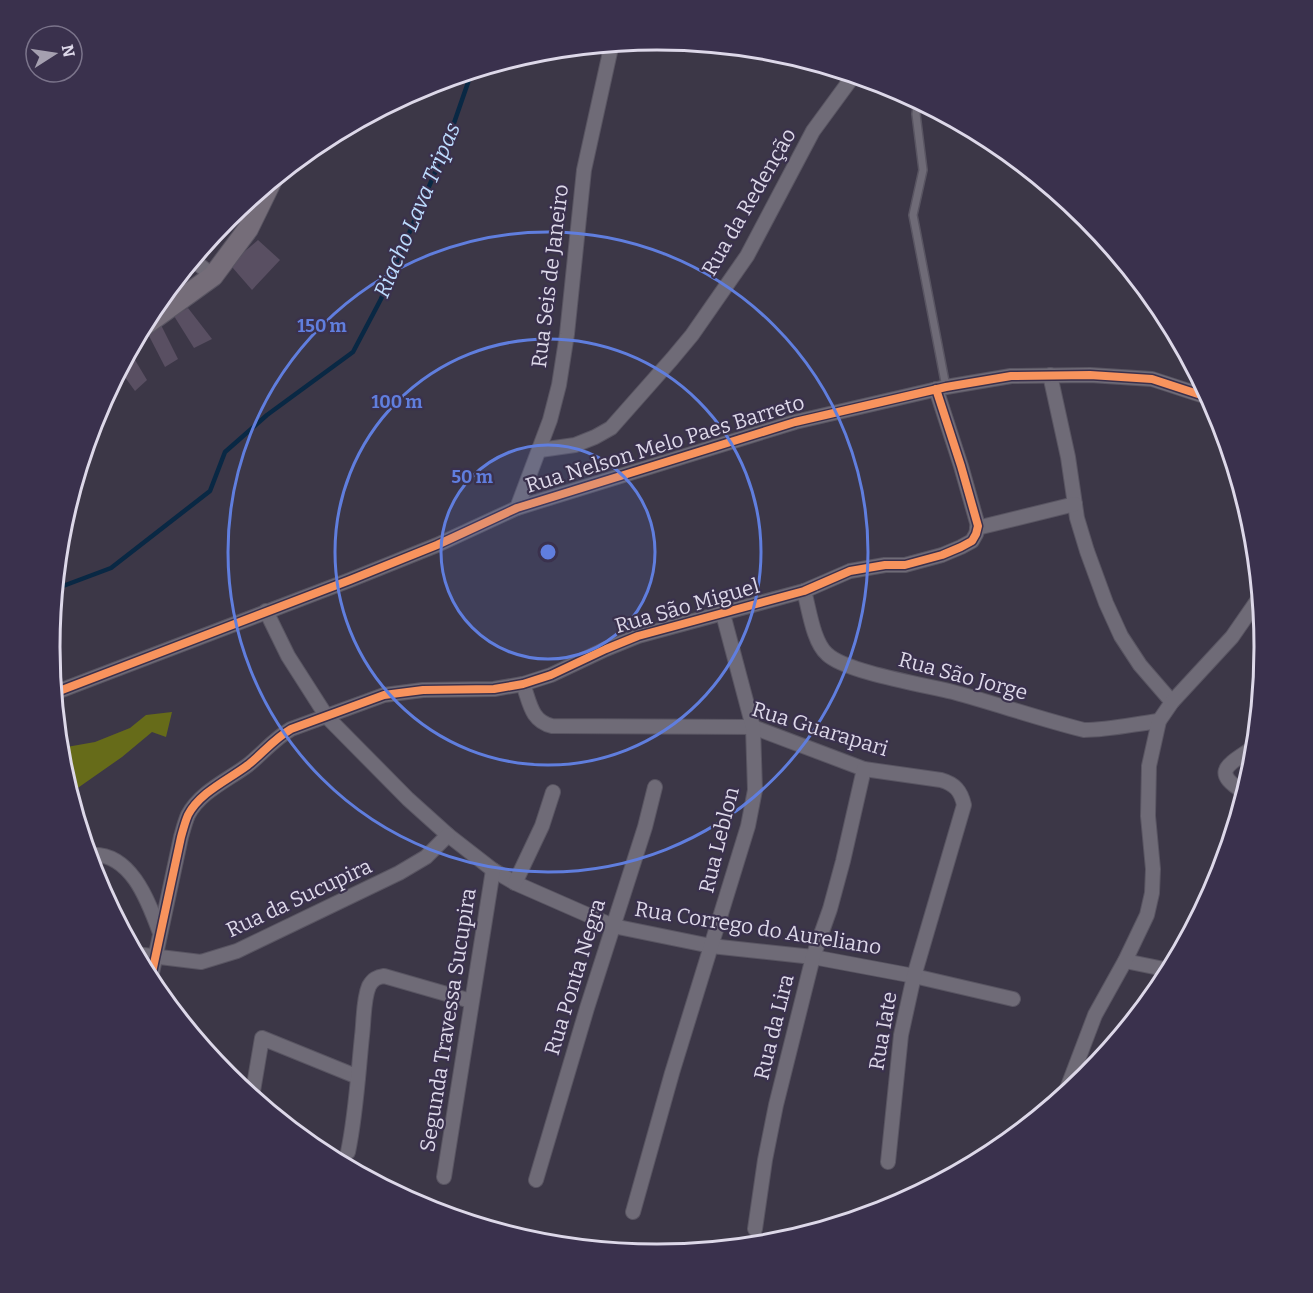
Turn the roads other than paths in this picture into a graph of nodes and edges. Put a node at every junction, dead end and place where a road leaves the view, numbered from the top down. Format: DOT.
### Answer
graph roads {
  1 [pos="607,52"];
  2 [pos="849,81"];
  3 [pos="917,109"];
  4 [pos="263,198"];
  5 [pos="199,264"];
  6 [pos="213,276"];
  7 [pos="161,313"];
  8 [pos="1050,375"];
  9 [pos="941,388"];
  10 [pos="1197,394"];
  11 [pos="540,450"];
  12 [pos="1075,504"];
  13 [pos="517,508"];
  14 [pos="977,528"];
  15 [pos="804,591"];
  16 [pos="1252,608"];
  17 [pos="266,611"];
  18 [pos="723,614"];
  19 [pos="523,684"];
  20 [pos="61,690"];
  21 [pos="1172,702"];
  22 [pos="327,717"];
  23 [pos="1159,721"];
  24 [pos="753,726"];
  25 [pos="1243,754"];
  26 [pos="864,769"];
  27 [pos="655,787"];
  28 [pos="1236,787"];
  29 [pos="553,792"];
  30 [pos="964,805"];
  31 [pos="448,835"];
  32 [pos="97,854"];
  33 [pos="493,870"];
  34 [pos="515,883"];
  35 [pos="613,926"];
  36 [pos="160,933"];
  37 [pos="711,946"];
  38 [pos="146,956"];
  39 [pos="154,957"];
  40 [pos="813,957"];
  41 [pos="1125,961"];
  42 [pos="153,966"];
  43 [pos="1159,968"];
  44 [pos="915,976"];
  45 [pos="1013,999"];
  46 [pos="471,1001"];
  47 [pos="1072,1075"];
  48 [pos="358,1077"];
  49 [pos="254,1087"];
  50 [pos="348,1152"];
  51 [pos="888,1162"];
  52 [pos="444,1177"];
  53 [pos="536,1180"];
  54 [pos="633,1212"];
  55 [pos="755,1229"];
  1 -- 11 [label="street, Rua Seis de Janeiro"];
  2 -- 11 [label="street, Rua da Redenção"];
  3 -- 9 [label="lane"];
  4 -- 6 [label="main road"];
  5 -- 6 [label="street"];
  6 -- 7 [label="main road"];
  8 -- 9 [label="street, Rua Nelson Melo Paes Barreto"];
  8 -- 10 [label="street, Rua Nelson Melo Paes Barreto"];
  8 -- 12 [label="street"];
  9 -- 13 [label="street, Rua Nelson Melo Paes Barreto"];
  9 -- 14 [label="street"];
  11 -- 13 [label="street, Rua Seis de Janeiro"];
  12 -- 14 [label="street"];
  12 -- 21 [label="street"];
  13 -- 17 [label="street, Rua Nelson Melo Paes Barreto"];
  14 -- 15 [label="street, Rua São Miguel"];
  15 -- 18 [label="street, Rua São Miguel"];
  15 -- 23 [label="street, Rua São Jorge"];
  16 -- 21 [label="street"];
  17 -- 20 [label="street, Rua Nelson Melo Paes Barreto"];
  17 -- 22 [label="street, Rua Corrego do Aureliano"];
  18 -- 19 [label="street, Rua São Miguel"];
  18 -- 24 [label="street, Rua Leblon"];
  19 -- 22 [label="street, Rua São Miguel"];
  19 -- 24 [label="street, Rua Guarapari"];
  21 -- 23 [label="street"];
  22 -- 31 [label="street, Rua Corrego do Aureliano"];
  22 -- 36 [label="street, Rua São Miguel"];
  23 -- 41 [label="street"];
  24 -- 26 [label="street, Rua Guarapari"];
  24 -- 37 [label="street, Rua Leblon"];
  25 -- 28 [label="street"];
  26 -- 30 [label="street, Rua Guarapari"];
  26 -- 40 [label="street, Rua da Lira"];
  27 -- 35 [label="street, Rua Ponta Negra"];
  29 -- 34 [label="street"];
  30 -- 44 [label="street, Rua Iate"];
  31 -- 33 [label="street, Rua Corrego do Aureliano"];
  31 -- 39 [label="street, Rua da Sucupira"];
  32 -- 36 [label="street"];
  33 -- 34 [label="street, Rua Corrego do Aureliano"];
  33 -- 46 [label="street, Segunda Travessa Sucupira"];
  34 -- 35 [label="street, Rua Corrego do Aureliano"];
  35 -- 37 [label="street, Rua Corrego do Aureliano"];
  35 -- 53 [label="street, Rua Ponta Negra"];
  36 -- 39 [label="street, Rua São Miguel"];
  37 -- 40 [label="street, Rua Corrego do Aureliano"];
  37 -- 54 [label="street, Rua Leblon"];
  38 -- 39 [label="street, Rua da Sucupira"];
  39 -- 42 [label="street, Rua São Miguel"];
  40 -- 44 [label="street, Rua Corrego do Aureliano"];
  40 -- 55 [label="street, Rua da Lira"];
  41 -- 43 [label="street"];
  41 -- 47 [label="street"];
  44 -- 45 [label="street, Rua Corrego do Aureliano"];
  44 -- 51 [label="street, Rua Iate"];
  46 -- 48 [label="street"];
  46 -- 52 [label="street, Segunda Travessa Sucupira"];
  48 -- 49 [label="street"];
  48 -- 50 [label="street"];
}
